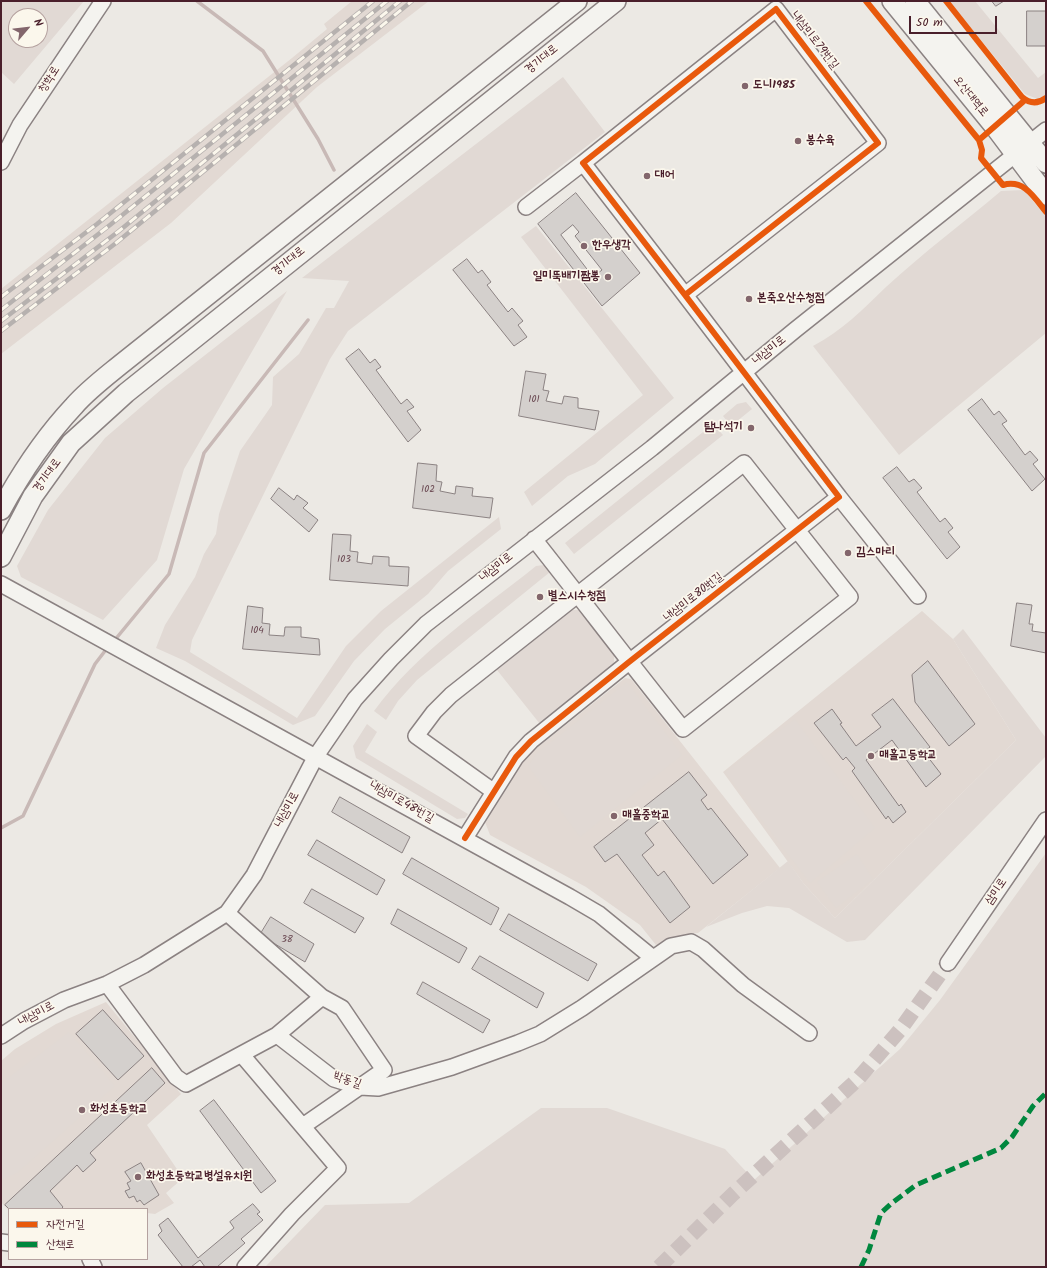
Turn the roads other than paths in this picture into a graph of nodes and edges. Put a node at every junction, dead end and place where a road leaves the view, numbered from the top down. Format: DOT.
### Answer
graph roads {
  1 [pos="103,1"];
  2 [pos="577,1"];
  3 [pos="616,1"];
  4 [pos="878,1"];
  5 [pos="892,1"];
  6 [pos="915,1"];
  7 [pos="931,1"];
  8 [pos="1001,121"];
  9 [pos="1046,130"];
  10 [pos="1030,142"];
  11 [pos="1015,154"];
  12 [pos="1,162"];
  13 [pos="583,163"];
  14 [pos="1046,163"];
  15 [pos="1046,195"];
  16 [pos="526,207"];
  17 [pos="685,295"];
  18 [pos="745,372"];
  19 [pos="839,497"];
  20 [pos="1,510"];
  21 [pos="798,530"];
  22 [pos="534,539"];
  23 [pos="1,557"];
  24 [pos="1,584"];
  25 [pos="578,595"];
  26 [pos="918,596"];
  27 [pos="629,662"];
  28 [pos="316,756"];
  29 [pos="493,791"];
  30 [pos="1046,820"];
  31 [pos="465,838"];
  32 [pos="227,913"];
  33 [pos="653,958"];
  34 [pos="948,963"];
  35 [pos="106,984"];
  36 [pos="322,998"];
  37 [pos="809,1033"];
  38 [pos="277,1035"];
  39 [pos="1,1036"];
  40 [pos="242,1055"];
  41 [pos="360,1087"];
  42 [pos="303,1126"];
  43 [pos="245,1267"];
  1 -- 12 [label="street, 청학로"];
  2 -- 20 [label="main road, 경기대로"];
  3 -- 23 [label="main road, 경기대로"];
  4 -- 8 [label="main road"];
  5 -- 8 [label="main road, 오산대역로"];
  6 -- 8 [label="main road, 오산대역로"];
  7 -- 8 [label="main road"];
  8 -- 10 [label="main road, 오산대역로"];
  8 -- 11 [label="main road, 오산대역로"];
  9 -- 10 [label="street, 내삼미로"];
  10 -- 11 [label="street, 내삼미로"];
  10 -- 14 [label="main road, 오산대역로"];
  11 -- 15 [label="main road, 오산대역로"];
  11 -- 18 [label="street, 내삼미로"];
  13 -- 16 [label="street"];
  13 -- 17 [label="street"];
  13 -- 17 [label="street, 내삼미로79번길"];
  17 -- 18 [label="street"];
  18 -- 19 [label="street"];
  18 -- 22 [label="street, 내삼미로"];
  19 -- 21 [label="street, 내삼미로80번길"];
  19 -- 26 [label="street"];
  21 -- 25 [label="street"];
  21 -- 27 [label="street, 내삼미로80번길"];
  21 -- 27 [label="street"];
  22 -- 25 [label="street"];
  22 -- 28 [label="street, 내삼미로"];
  24 -- 28 [label="street, 내삼미로48번길"];
  25 -- 27 [label="street"];
  25 -- 29 [label="street"];
  27 -- 29 [label="street, 내삼미로80번길"];
  28 -- 31 [label="street, 내삼미로48번길"];
  28 -- 32 [label="street, 내삼미로"];
  29 -- 31 [label="street, 내삼미로80번길"];
  30 -- 34 [label="street, 삼미로"];
  31 -- 33 [label="street, 내삼미로48번길"];
  32 -- 35 [label="street, 내삼미로"];
  32 -- 36 [label="street"];
  33 -- 37 [label="street, 박동길"];
  33 -- 41 [label="street, 박동길"];
  35 -- 39 [label="street, 내삼미로"];
  35 -- 40 [label="street"];
  36 -- 38 [label="street"];
  36 -- 41 [label="street"];
  38 -- 40 [label="street"];
  38 -- 41 [label="street, 박동길"];
  40 -- 42 [label="street"];
  41 -- 42 [label="street"];
  42 -- 43 [label="street"];
}
